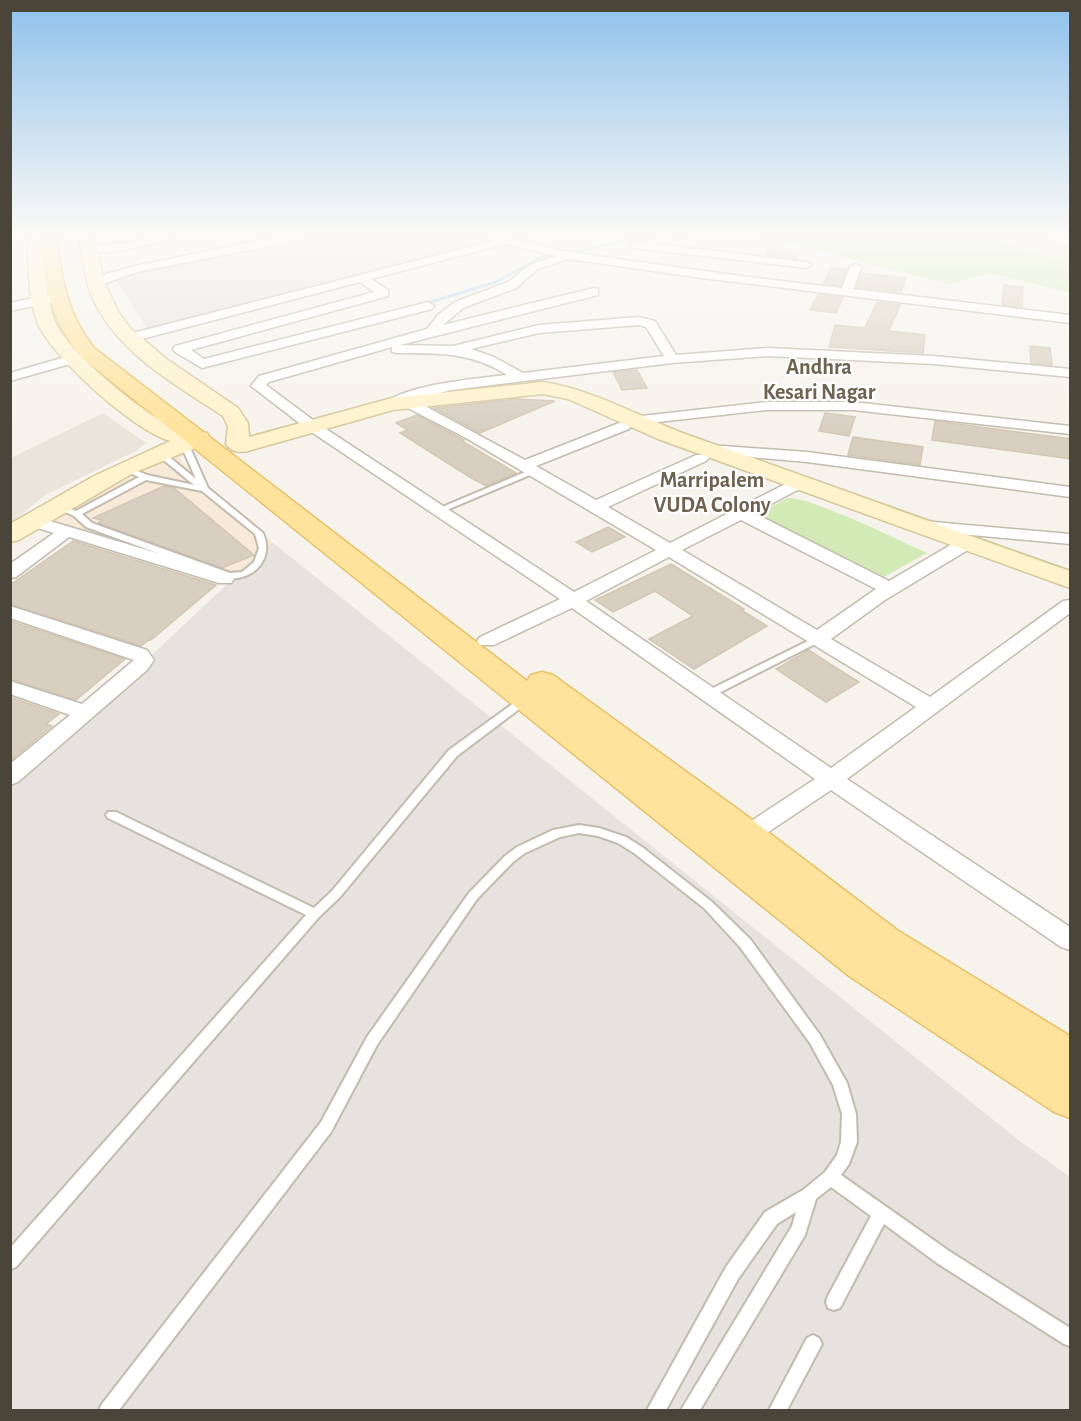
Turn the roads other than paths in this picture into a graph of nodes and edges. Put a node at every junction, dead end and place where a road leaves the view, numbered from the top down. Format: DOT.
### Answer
graph roads {
  1 [pos="39,300"];
  2 [pos="49,300"];
  3 [pos="51,300"];
  4 [pos="81,300"];
  5 [pos="104,300"];
  6 [pos="272,300"];
  7 [pos="358,300"];
  8 [pos="471,300"];
  9 [pos="560,300"];
  10 [pos="909,300"];
  11 [pos="428,306"];
  12 [pos="10,307"];
  13 [pos="1071,319"];
  14 [pos="276,323"];
  15 [pos="432,332"];
  16 [pos="130,338"];
  17 [pos="295,339"];
  18 [pos="457,349"];
  19 [pos="366,350"];
  20 [pos="72,359"];
  21 [pos="672,360"];
  22 [pos="1071,373"];
  23 [pos="10,377"];
  24 [pos="525,384"];
  25 [pos="399,403"];
  26 [pos="629,424"];
  27 [pos="312,426"];
  28 [pos="1071,430"];
  29 [pos="215,441"];
  30 [pos="159,453"];
  31 [pos="706,454"];
  32 [pos="528,469"];
  33 [pos="136,472"];
  34 [pos="792,487"];
  35 [pos="205,490"];
  36 [pos="1071,492"];
  37 [pos="596,507"];
  38 [pos="67,510"];
  39 [pos="439,510"];
  40 [pos="741,513"];
  41 [pos="33,521"];
  42 [pos="919,526"];
  43 [pos="65,531"];
  44 [pos="10,535"];
  45 [pos="1071,539"];
  46 [pos="958,548"];
  47 [pos="669,550"];
  48 [pos="10,573"];
  49 [pos="225,579"];
  50 [pos="1071,580"];
  51 [pos="890,590"];
  52 [pos="1071,598"];
  53 [pos="573,600"];
  54 [pos="10,601"];
  55 [pos="1071,605"];
  56 [pos="10,612"];
  57 [pos="818,639"];
  58 [pos="487,640"];
  59 [pos="155,645"];
  60 [pos="10,687"];
  61 [pos="537,692"];
  62 [pos="707,695"];
  63 [pos="931,707"];
  64 [pos="86,713"];
  65 [pos="10,777"];
  66 [pos="831,779"];
  67 [pos="112,815"];
  68 [pos="747,835"];
  69 [pos="315,914"];
  70 [pos="1071,940"];
  71 [pos="1071,1059"];
  72 [pos="1071,1097"];
  73 [pos="830,1177"];
  74 [pos="809,1195"];
  75 [pos="881,1213"];
  76 [pos="10,1261"];
  77 [pos="834,1302"];
  78 [pos="1071,1338"];
  79 [pos="813,1344"];
  80 [pos="108,1410"];
  81 [pos="656,1410"];
  82 [pos="690,1410"];
  83 [pos="778,1410"];
  1 -- 12 [label="street"];
  2 -- 20 [label="street"];
  3 -- 29 [label="main road"];
  4 -- 29 [label="main road"];
  5 -- 16 [label="street"];
  6 -- 16 [label="street"];
  7 -- 14 [label="street"];
  8 -- 15 [label="street"];
  9 -- 15 [label="street"];
  10 -- 13 [label="street"];
  11 -- 17 [label="street"];
  14 -- 17 [label="street"];
  14 -- 17 [label="street"];
  15 -- 19 [label="street"];
  16 -- 29 [label="street"];
  18 -- 19 [label="street"];
  18 -- 21 [label="street"];
  18 -- 24 [label="street"];
  19 -- 27 [label="street"];
  20 -- 23 [label="street"];
  20 -- 29 [label="street"];
  21 -- 22 [label="street"];
  21 -- 24 [label="street"];
  24 -- 25 [label="street"];
  24 -- 26 [label="street"];
  25 -- 27 [label="street"];
  25 -- 32 [label="street"];
  26 -- 28 [label="street"];
  26 -- 31 [label="street"];
  26 -- 32 [label="street"];
  27 -- 29 [label="street"];
  27 -- 39 [label="street"];
  29 -- 30 [label="street"];
  29 -- 35 [label="lane"];
  29 -- 58 [label="main road"];
  29 -- 61 [label="main road"];
  30 -- 33 [label="street"];
  30 -- 35 [label="lane"];
  31 -- 34 [label="street"];
  31 -- 36 [label="street"];
  31 -- 37 [label="street"];
  32 -- 37 [label="street"];
  32 -- 39 [label="lane"];
  33 -- 35 [label="lane"];
  33 -- 38 [label="street"];
  34 -- 40 [label="street"];
  34 -- 42 [label="street"];
  34 -- 46 [label="street"];
  35 -- 38 [label="lane"];
  37 -- 47 [label="street"];
  38 -- 41 [label="street"];
  39 -- 53 [label="street"];
  40 -- 47 [label="street"];
  40 -- 51 [label="street"];
  41 -- 43 [label="street"];
  41 -- 44 [label="street"];
  42 -- 45 [label="street"];
  42 -- 46 [label="street"];
  43 -- 48 [label="street"];
  43 -- 49 [label="street"];
  46 -- 50 [label="street"];
  46 -- 51 [label="street"];
  46 -- 52 [label="street"];
  47 -- 53 [label="street"];
  47 -- 57 [label="street"];
  51 -- 57 [label="street"];
  53 -- 58 [label="street"];
  53 -- 62 [label="street"];
  54 -- 59 [label="street"];
  55 -- 63 [label="street"];
  56 -- 64 [label="street"];
  57 -- 62 [label="lane"];
  57 -- 63 [label="street"];
  58 -- 61 [label="main road"];
  60 -- 64 [label="street"];
  61 -- 68 [label="main road"];
  61 -- 69 [label="lane"];
  61 -- 72 [label="main road"];
  62 -- 66 [label="street"];
  63 -- 66 [label="street"];
  64 -- 65 [label="street"];
  66 -- 68 [label="street"];
  66 -- 70 [label="street"];
  67 -- 69 [label="lane"];
  68 -- 71 [label="main road"];
  69 -- 76 [label="lane"];
  73 -- 74 [label="lane"];
  73 -- 75 [label="lane"];
  73 -- 80 [label="lane"];
  74 -- 81 [label="lane"];
  74 -- 82 [label="lane"];
  75 -- 77 [label="lane"];
  75 -- 78 [label="lane"];
  79 -- 83 [label="lane"];
}
